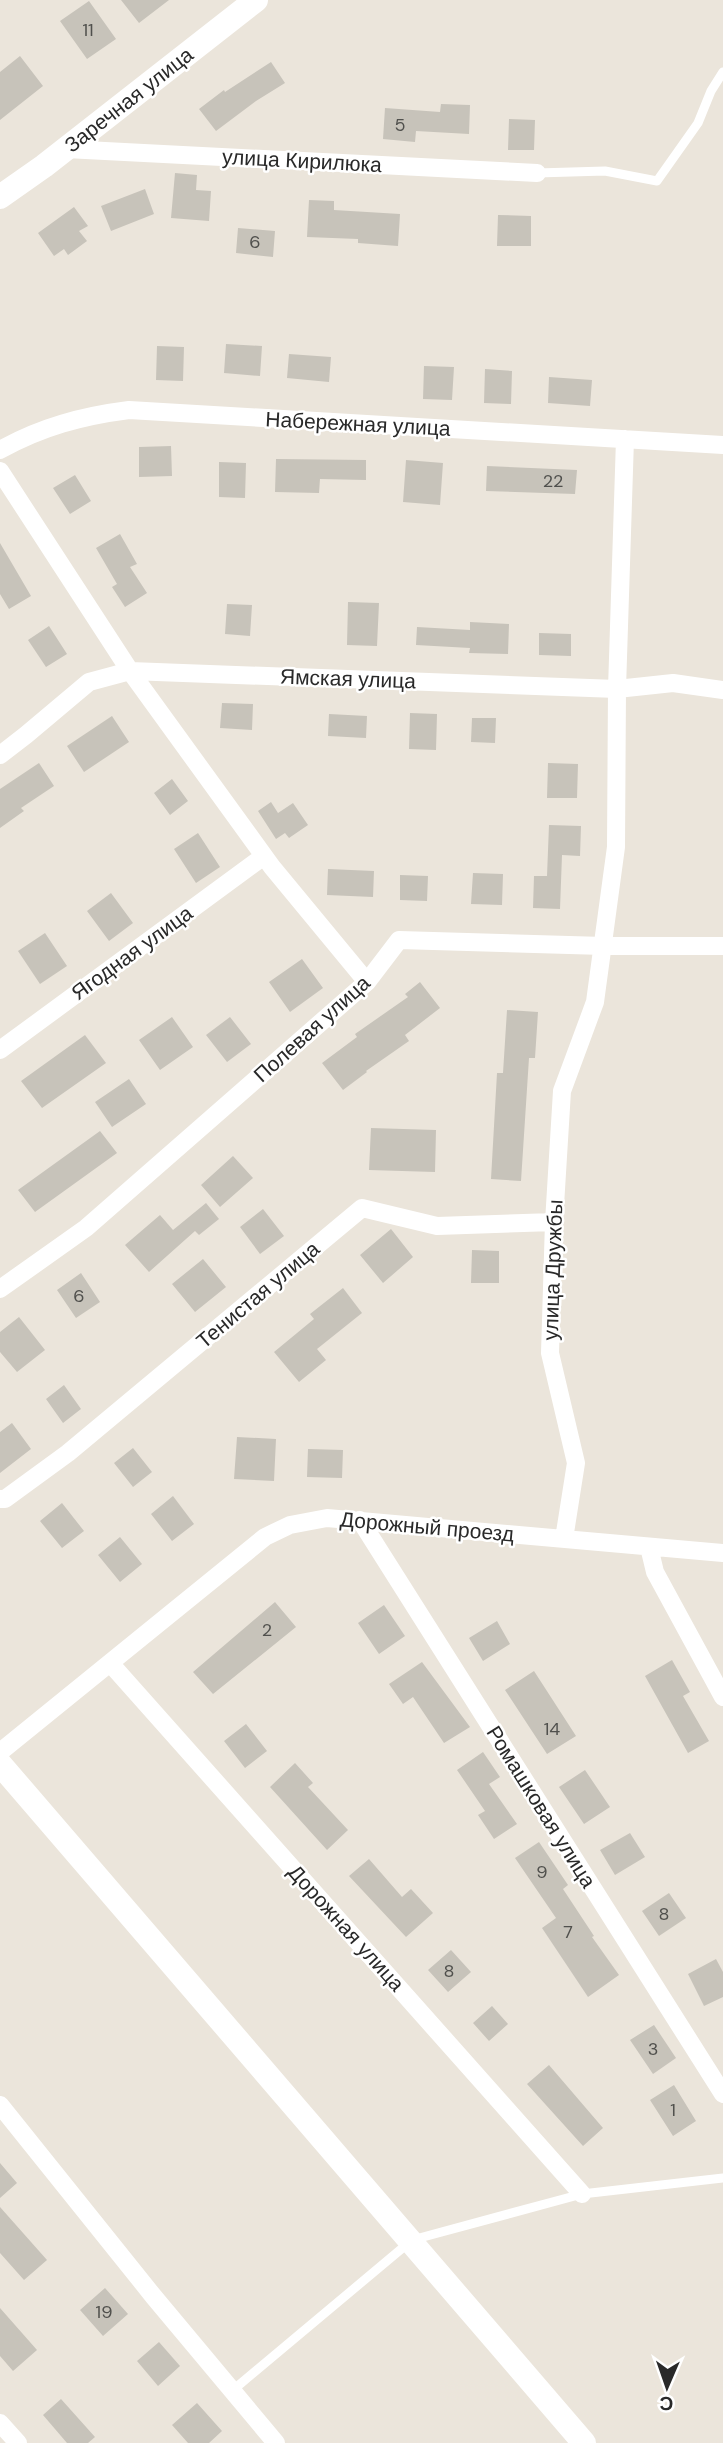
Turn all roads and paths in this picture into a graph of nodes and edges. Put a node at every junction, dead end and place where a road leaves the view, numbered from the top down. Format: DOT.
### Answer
graph roads {
  1 [pos="256,0"];
  2 [pos="723,72"];
  3 [pos="66,149"];
  4 [pos="537,173"];
  5 [pos="0,197"];
  6 [pos="625,439"];
  7 [pos="723,445"];
  8 [pos="0,450"];
  9 [pos="0,471"];
  10 [pos="130,671"];
  11 [pos="617,689"];
  12 [pos="723,690"];
  13 [pos="0,755"];
  14 [pos="264,856"];
  15 [pos="604,946"];
  16 [pos="723,946"];
  17 [pos="368,982"];
  18 [pos="0,1049"];
  19 [pos="554,1222"];
  20 [pos="0,1289"];
  21 [pos="0,1499"];
  22 [pos="360,1520"];
  23 [pos="564,1539"];
  24 [pos="649,1547"];
  25 [pos="723,1553"];
  26 [pos="110,1663"];
  27 [pos="723,1697"];
  28 [pos="0,1752"];
  29 [pos="0,1764"];
  30 [pos="723,2094"];
  31 [pos="0,2105"];
  32 [pos="723,2178"];
  33 [pos="582,2194"];
  34 [pos="412,2240"];
  35 [pos="233,2390"];
  36 [pos="0,2423"];
  37 [pos="18,2443"];
  38 [pos="276,2443"];
  39 [pos="584,2443"];
  1 -- 3 [label="main road, Заречная улица"];
  2 -- 4 [label="lane"];
  3 -- 4 [label="street, улица Кирилюка"];
  3 -- 5 [label="main road, Заречная улица"];
  6 -- 7 [label="street, Набережная улица"];
  6 -- 8 [label="street, Набережная улица"];
  6 -- 11 [label="street, улица Дружбы"];
  9 -- 10 [label="street"];
  10 -- 11 [label="street, Ямская улица"];
  10 -- 13 [label="street, Ямская улица"];
  10 -- 14 [label="street"];
  11 -- 12 [label="street, Ямская улица"];
  11 -- 15 [label="street, улица Дружбы"];
  14 -- 17 [label="street"];
  14 -- 18 [label="street, Ягодная улица"];
  15 -- 16 [label="street, Полевая улица"];
  15 -- 17 [label="street, Полевая улица"];
  15 -- 19 [label="street, улица Дружбы"];
  17 -- 20 [label="street, Полевая улица"];
  19 -- 21 [label="street, Тенистая улица"];
  19 -- 23 [label="street, улица Дружбы"];
  22 -- 23 [label="street, Дорожный проезд"];
  22 -- 26 [label="street, Дорожный проезд"];
  22 -- 30 [label="street, Ромашковая улица"];
  23 -- 24 [label="street, Дорожный проезд"];
  24 -- 25 [label="street, Дорожный проезд"];
  24 -- 27 [label="street"];
  26 -- 28 [label="street, Дорожный проезд"];
  26 -- 33 [label="street, Дорожная улица"];
  29 -- 34 [label="main road"];
  31 -- 35 [label="street"];
  32 -- 33 [label="lane"];
  33 -- 34 [label="lane"];
  34 -- 35 [label="lane"];
  34 -- 39 [label="main road"];
  35 -- 38 [label="street"];
  36 -- 37 [label="street"];
}
